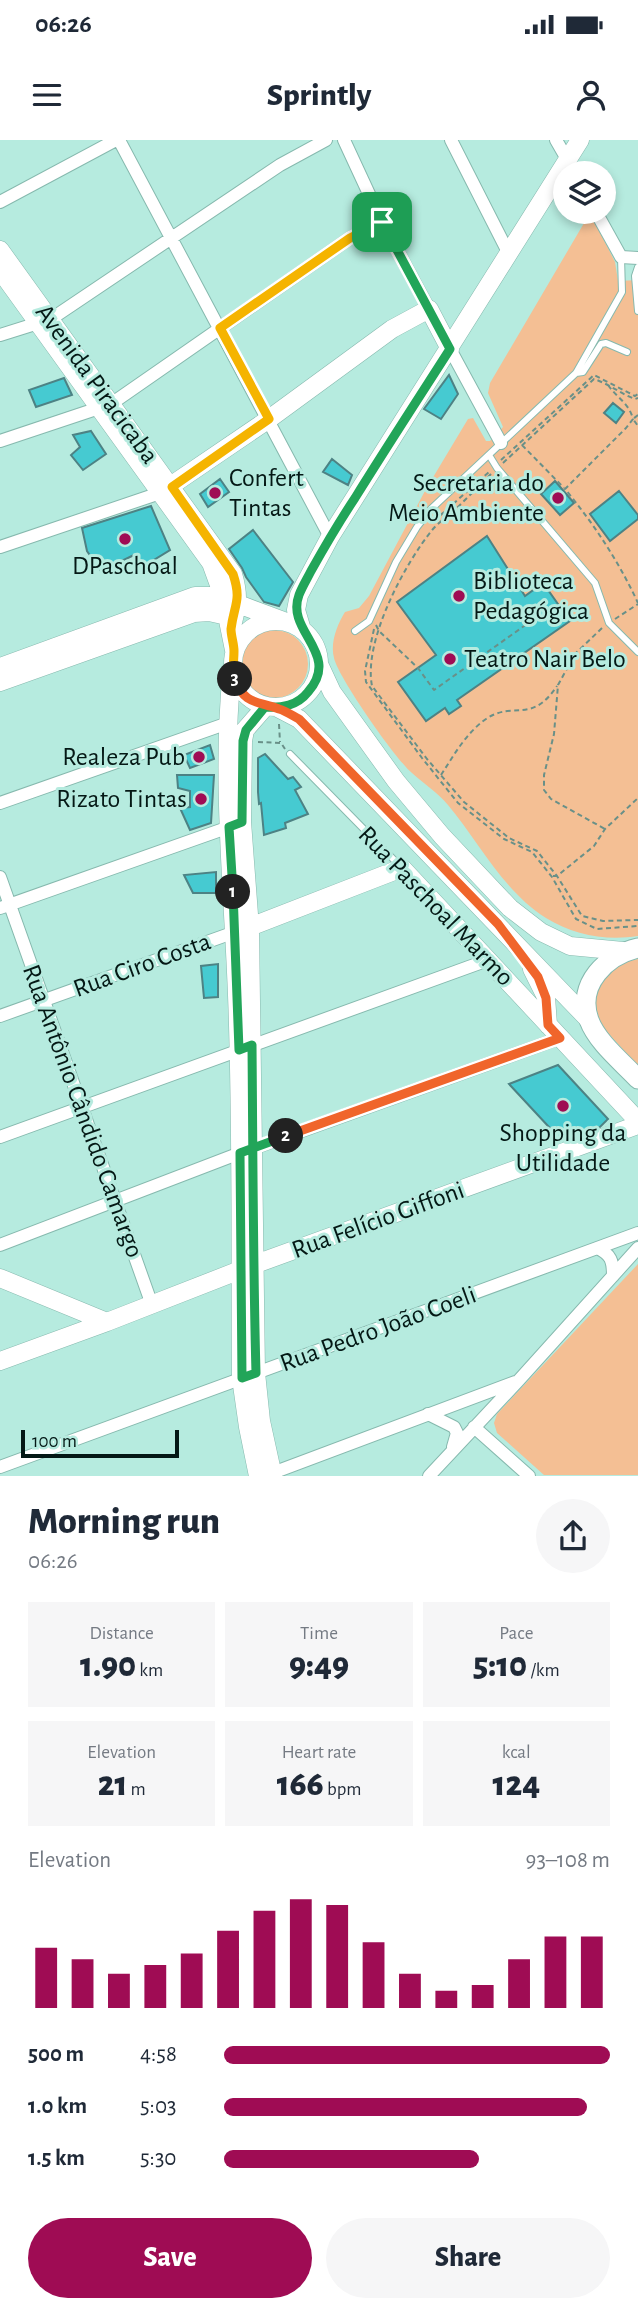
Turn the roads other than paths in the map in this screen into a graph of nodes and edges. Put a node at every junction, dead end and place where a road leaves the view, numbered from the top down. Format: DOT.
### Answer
graph roads {
  1 [pos="118,140"];
  2 [pos="326,140"];
  3 [pos="344,140"];
  4 [pos="451,140"];
  5 [pos="556,140"];
  6 [pos="580,140"];
  7 [pos="568,161"];
  8 [pos="573,161"];
  9 [pos="553,192"];
  10 [pos="0,202"];
  11 [pos="382,222"];
  12 [pos="603,224"];
  13 [pos="171,239"];
  14 [pos="0,250"];
  15 [pos="509,254"];
  16 [pos="621,257"];
  17 [pos="638,258"];
  18 [pos="638,267"];
  19 [pos="0,270"];
  20 [pos="429,310"];
  21 [pos="638,311"];
  22 [pos="44,321"];
  23 [pos="220,328"];
  24 [pos="0,334"];
  25 [pos="450,349"];
  26 [pos="627,352"];
  27 [pos="576,373"];
  28 [pos="104,406"];
  29 [pos="269,419"];
  30 [pos="0,441"];
  31 [pos="501,443"];
  32 [pos="489,455"];
  33 [pos="166,490"];
  34 [pos="330,537"];
  35 [pos="0,547"];
  36 [pos="230,611"];
  37 [pos="294,626"];
  38 [pos="355,631"];
  39 [pos="234,650"];
  40 [pos="638,652"];
  41 [pos="319,664"];
  42 [pos="0,667"];
  43 [pos="232,671"];
  44 [pos="0,682"];
  45 [pos="272,707"];
  46 [pos="228,723"];
  47 [pos="290,754"];
  48 [pos="0,803"];
  49 [pos="235,825"];
  50 [pos="402,868"];
  51 [pos="0,877"];
  52 [pos="5,906"];
  53 [pos="498,924"];
  54 [pos="242,930"];
  55 [pos="631,950"];
  56 [pos="488,960"];
  57 [pos="43,1001"];
  58 [pos="0,1016"];
  59 [pos="588,1019"];
  60 [pos="554,1031"];
  61 [pos="246,1048"];
  62 [pos="638,1079"];
  63 [pos="82,1108"];
  64 [pos="638,1123"];
  65 [pos="0,1138"];
  66 [pos="246,1151"];
  67 [pos="115,1201"];
  68 [pos="638,1233"];
  69 [pos="0,1245"];
  70 [pos="597,1248"];
  71 [pos="638,1248"];
  72 [pos="247,1268"];
  73 [pos="613,1276"];
  74 [pos="0,1278"];
  75 [pos="152,1305"];
  76 [pos="107,1322"];
  77 [pos="0,1361"];
  78 [pos="249,1376"];
  79 [pos="519,1380"];
  80 [pos="428,1414"];
  81 [pos="474,1427"];
  82 [pos="452,1451"];
  83 [pos="0,1466"];
  84 [pos="267,1475"];
  85 [pos="429,1475"];
  86 [pos="528,1475"];
  1 -- 10 [label="street"];
  1 -- 13 [label="street"];
  2 -- 13 [label="street"];
  3 -- 11 [label="street"];
  4 -- 15 [label="street"];
  5 -- 7 [label="street"];
  6 -- 8 [label="main road"];
  9 -- 15 [label="main road"];
  11 -- 20 [label="street"];
  11 -- 23 [label="street"];
  12 -- 16 [label="street"];
  13 -- 22 [label="street"];
  13 -- 23 [label="street"];
  14 -- 22 [label="main road, Avenida Piracicaba"];
  15 -- 25 [label="main road"];
  16 -- 17 [label="street"];
  16 -- 27 [label="lane"];
  18 -- 21 [label="lane"];
  19 -- 22 [label="main road, Avenida Piracicaba"];
  20 -- 25 [label="main road"];
  20 -- 29 [label="main road"];
  22 -- 24 [label="street"];
  22 -- 28 [label="main road, Avenida Piracicaba"];
  23 -- 28 [label="street"];
  23 -- 29 [label="street"];
  25 -- 31 [label="street"];
  25 -- 34 [label="main road"];
  26 -- 27 [label="lane"];
  27 -- 31 [label="lane"];
  28 -- 30 [label="street"];
  28 -- 33 [label="main road, Avenida Piracicaba"];
  29 -- 33 [label="main road"];
  29 -- 34 [label="street"];
  31 -- 32 [label="lane"];
  32 -- 38 [label="lane"];
  32 -- 40 [label="lane"];
  33 -- 35 [label="street"];
  33 -- 36 [label="main road, Avenida Piracicaba"];
  34 -- 37 [label="main road"];
  36 -- 37 [label="main road"];
  36 -- 39 [label="main road, Avenida Piracicaba"];
  36 -- 42 [label="main road"];
  36 -- 44 [label="main road"];
  37 -- 39 [label="main road"];
  37 -- 41 [label="main road"];
  39 -- 43 [label="main road, Avenida Piracicaba"];
  41 -- 45 [label="main road"];
  41 -- 55 [label="main road"];
  43 -- 45 [label="main road"];
  43 -- 46 [label="main road, Avenida Piracicaba"];
  45 -- 49 [label="main road"];
  45 -- 53 [label="main road"];
  46 -- 48 [label="street"];
  46 -- 49 [label="main road, Avenida Piracicaba"];
  47 -- 50 [label="lane, Rua Paschoal Marmo"];
  49 -- 52 [label="street"];
  49 -- 54 [label="main road"];
  50 -- 54 [label="main road, Rua Ciro Costa"];
  50 -- 56 [label="main road, Rua Paschoal Marmo"];
  51 -- 52 [label="street, Rua Antônio Cândido Camargo"];
  52 -- 57 [label="street, Rua Antônio Cândido Camargo"];
  53 -- 59 [label="main road"];
  53 -- 60 [label="main road"];
  54 -- 57 [label="street, Rua Ciro Costa"];
  54 -- 61 [label="main road"];
  55 -- 59 [label="main road"];
  56 -- 60 [label="main road, Rua Paschoal Marmo"];
  56 -- 61 [label="street"];
  57 -- 58 [label="street, Rua Ciro Costa"];
  57 -- 63 [label="street, Rua Antônio Cândido Camargo"];
  59 -- 62 [label="main road"];
  60 -- 64 [label="main road, Rua Paschoal Marmo"];
  60 -- 66 [label="street"];
  61 -- 63 [label="street"];
  61 -- 66 [label="main road"];
  63 -- 65 [label="street"];
  63 -- 67 [label="street, Rua Antônio Cândido Camargo"];
  64 -- 72 [label="main road, Rua Felício Giffoni"];
  66 -- 67 [label="street"];
  66 -- 72 [label="main road"];
  67 -- 69 [label="street"];
  67 -- 75 [label="street, Rua Antônio Cândido Camargo"];
  68 -- 70 [label="street, Rua Pedro João Coeli"];
  70 -- 73 [label="street"];
  70 -- 78 [label="street, Rua Pedro João Coeli"];
  71 -- 73 [label="street"];
  72 -- 75 [label="main road, Rua Felício Giffoni"];
  72 -- 78 [label="main road"];
  73 -- 79 [label="street"];
  74 -- 76 [label="main road"];
  75 -- 76 [label="main road, Rua Felício Giffoni"];
  76 -- 77 [label="main road, Rua Felício Giffoni"];
  78 -- 83 [label="street, Rua Pedro João Coeli"];
  78 -- 84 [label="main road"];
  79 -- 80 [label="street"];
  79 -- 81 [label="street"];
  80 -- 82 [label="street"];
  80 -- 84 [label="street"];
  81 -- 82 [label="street"];
  81 -- 86 [label="street"];
  82 -- 85 [label="street"];
}
